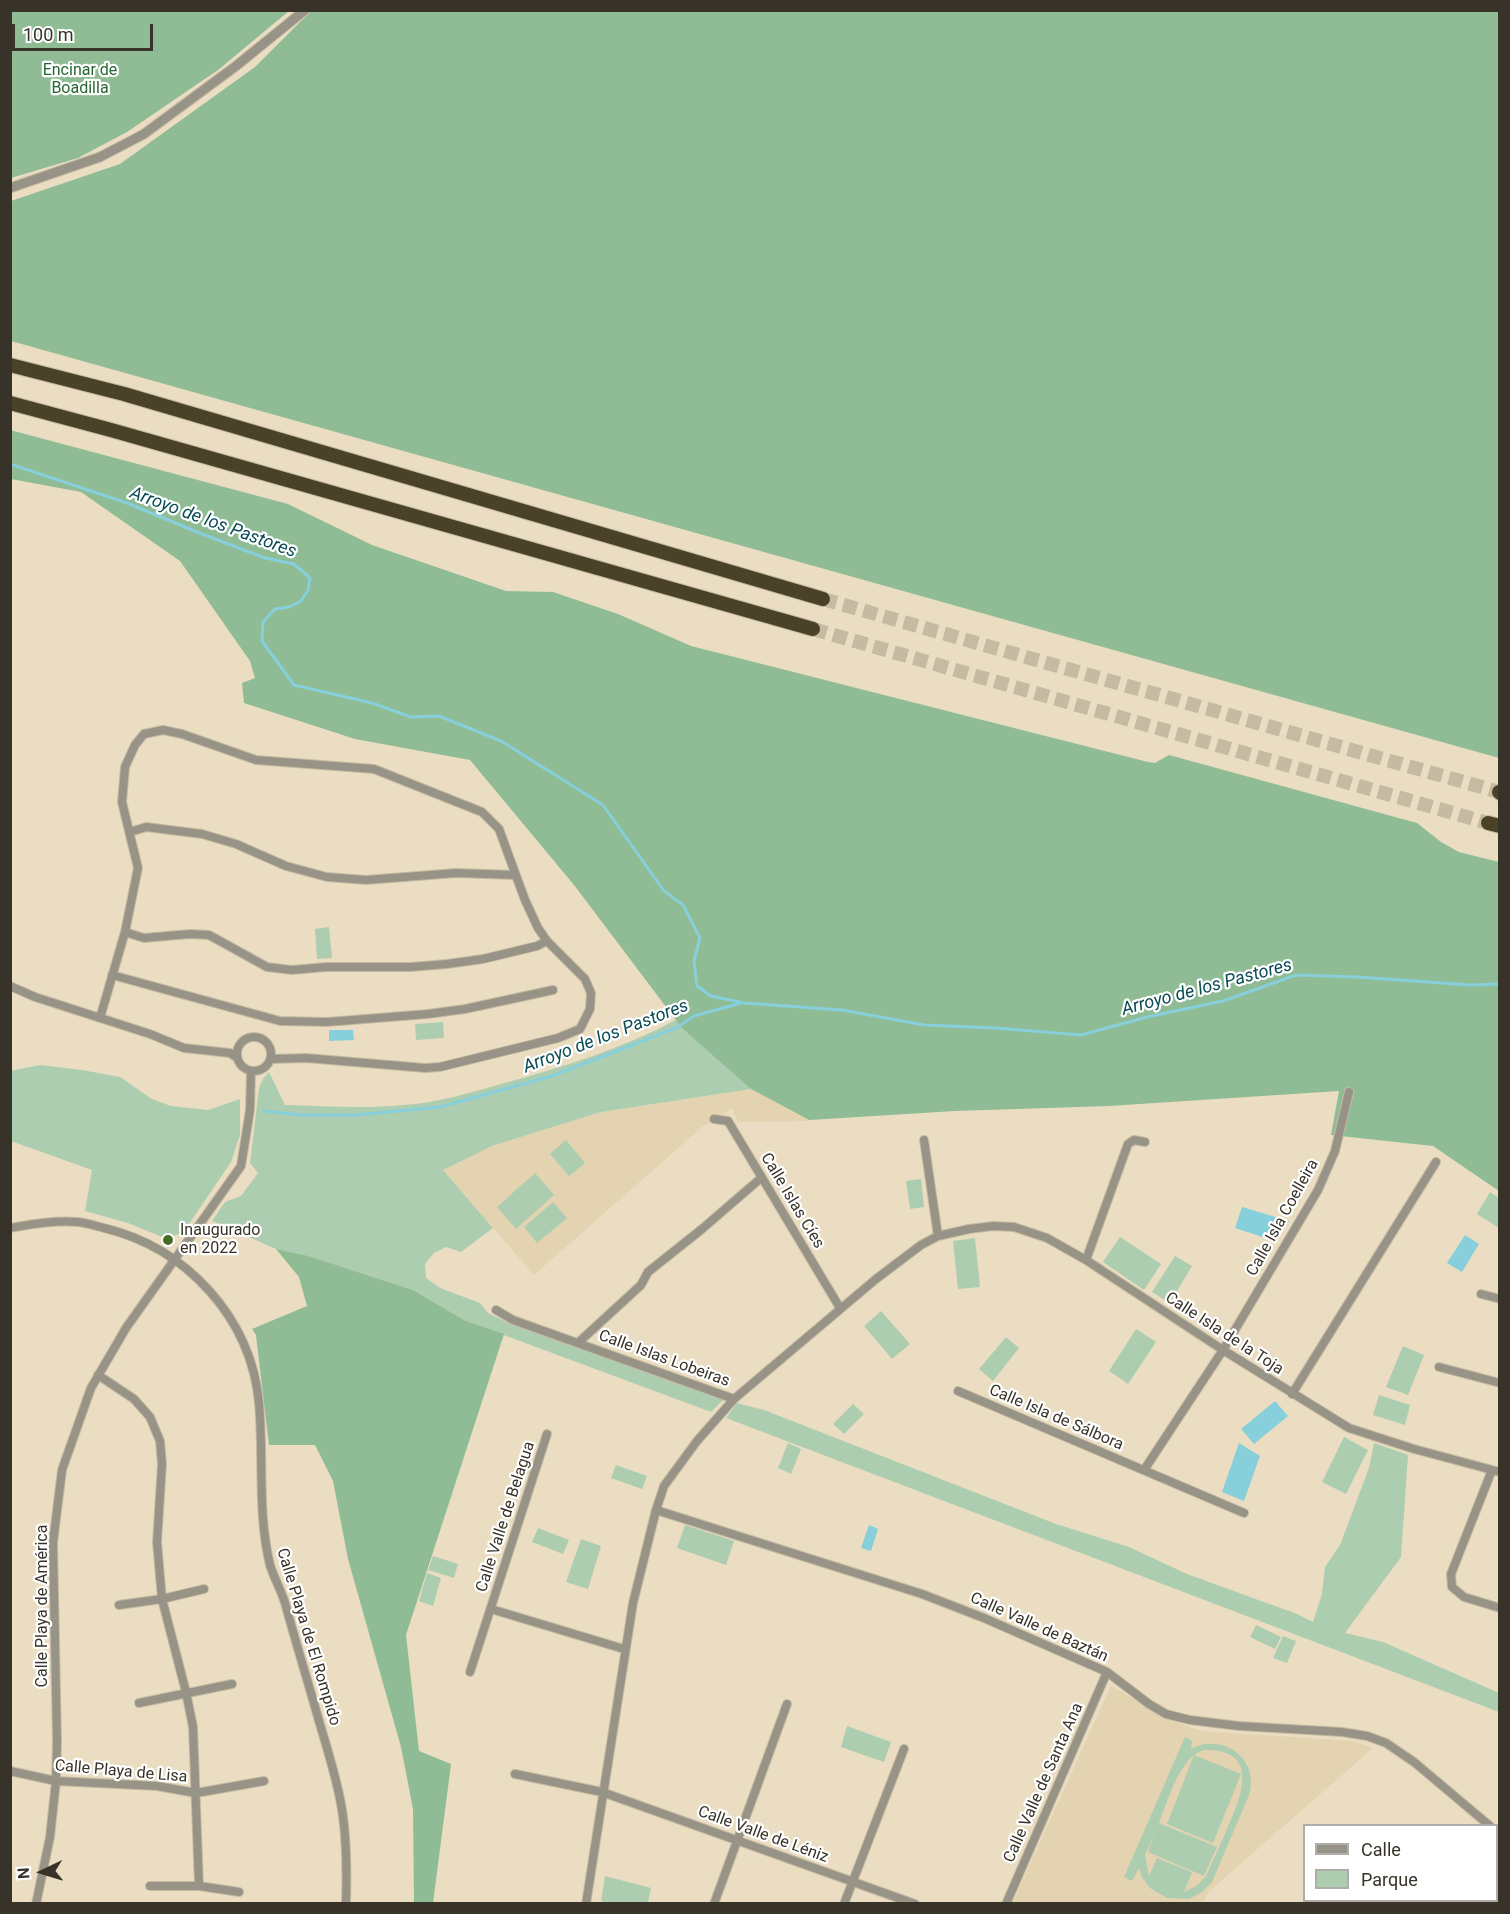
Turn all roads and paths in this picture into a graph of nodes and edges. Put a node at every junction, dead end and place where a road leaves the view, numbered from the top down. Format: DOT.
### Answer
graph roads {
  1 [pos="305,10"];
  2 [pos="10,188"];
  3 [pos="10,365"];
  4 [pos="10,404"];
  5 [pos="823,598"];
  6 [pos="813,629"];
  7 [pos="130,832"];
  8 [pos="515,875"];
  9 [pos="125,932"];
  10 [pos="547,941"];
  11 [pos="112,975"];
  12 [pos="10,986"];
  13 [pos="553,990"];
  14 [pos="10,992"];
  15 [pos="35,997"];
  16 [pos="100,1018"];
  17 [pos="236,1057"];
  18 [pos="271,1059"];
  19 [pos="251,1071"];
  20 [pos="1349,1092"];
  21 [pos="714,1119"];
  22 [pos="924,1140"];
  23 [pos="1145,1142"];
  24 [pos="1436,1161"];
  25 [pos="761,1178"];
  26 [pos="10,1228"];
  27 [pos="938,1236"];
  28 [pos="176,1259"];
  29 [pos="1086,1260"];
  30 [pos="1481,1294"];
  31 [pos="1500,1299"];
  32 [pos="840,1308"];
  33 [pos="496,1310"];
  34 [pos="579,1342"];
  35 [pos="1223,1350"];
  36 [pos="1439,1366"];
  37 [pos="98,1375"];
  38 [pos="1500,1383"];
  39 [pos="958,1391"];
  40 [pos="1292,1394"];
  41 [pos="734,1399"];
  42 [pos="547,1434"];
  43 [pos="1144,1470"];
  44 [pos="1496,1471"];
  45 [pos="656,1510"];
  46 [pos="1244,1513"];
  47 [pos="204,1589"];
  48 [pos="162,1599"];
  49 [pos="119,1605"];
  50 [pos="1500,1608"];
  51 [pos="491,1609"];
  52 [pos="624,1649"];
  53 [pos="470,1672"];
  54 [pos="1107,1672"];
  55 [pos="232,1684"];
  56 [pos="186,1692"];
  57 [pos="139,1703"];
  58 [pos="787,1704"];
  59 [pos="904,1749"];
  60 [pos="10,1771"];
  61 [pos="515,1774"];
  62 [pos="56,1781"];
  63 [pos="264,1781"];
  64 [pos="602,1792"];
  65 [pos="196,1793"];
  66 [pos="1488,1824"];
  67 [pos="739,1840"];
  68 [pos="852,1881"];
  69 [pos="150,1886"];
  70 [pos="199,1886"];
  71 [pos="239,1892"];
  72 [pos="36,1904"];
  73 [pos="346,1904"];
  74 [pos="586,1904"];
  75 [pos="714,1904"];
  76 [pos="844,1904"];
  77 [pos="915,1904"];
  78 [pos="1006,1904"];
  1 -- 2 [label="street"];
  3 -- 5 [label="highway"];
  4 -- 6 [label="highway"];
  7 -- 8 [label="street"];
  7 -- 8 [label="street"];
  7 -- 9 [label="street"];
  8 -- 10 [label="street"];
  9 -- 10 [label="street"];
  9 -- 11 [label="street"];
  10 -- 18 [label="street"];
  11 -- 13 [label="street"];
  11 -- 16 [label="street"];
  12 -- 15 [label="street"];
  14 -- 15 [label="street"];
  15 -- 16 [label="street"];
  16 -- 17 [label="street"];
  17 -- 18 [label="street"];
  17 -- 19 [label="street"];
  18 -- 19 [label="street"];
  19 -- 28 [label="street, Calle Playa de América"];
  20 -- 35 [label="street, Calle Isla Coelleira"];
  21 -- 25 [label="street, Calle Islas Cíes"];
  22 -- 27 [label="street"];
  23 -- 29 [label="street"];
  24 -- 40 [label="street"];
  25 -- 32 [label="street, Calle Islas Cíes"];
  25 -- 34 [label="street, Calle Islas Lobeiras"];
  26 -- 28 [label="street, Calle Playa de El Rompido"];
  27 -- 29 [label="street, Calle Isla de la Toja"];
  27 -- 32 [label="street, Calle Isla de la Toja"];
  28 -- 37 [label="street, Calle Playa de América"];
  28 -- 73 [label="street, Calle Playa de El Rompido"];
  29 -- 35 [label="street, Calle Isla de la Toja"];
  30 -- 31 [label="street"];
  32 -- 41 [label="street, Calle Isla de la Toja"];
  33 -- 34 [label="street"];
  34 -- 41 [label="street, Calle Islas Lobeiras"];
  35 -- 40 [label="street, Calle Isla de la Toja"];
  35 -- 43 [label="street"];
  36 -- 38 [label="street"];
  37 -- 48 [label="street"];
  37 -- 62 [label="street, Calle Playa de América"];
  39 -- 43 [label="street, Calle Isla de Sálbora"];
  40 -- 44 [label="street, Calle Isla de la Toja"];
  41 -- 45 [label="street"];
  42 -- 51 [label="street, Calle Valle de Belagua"];
  43 -- 46 [label="street, Calle Isla de Sálbora"];
  44 -- 50 [label="street"];
  45 -- 52 [label="street"];
  45 -- 54 [label="street, Calle Valle de Baztán"];
  47 -- 48 [label="street"];
  48 -- 49 [label="street"];
  48 -- 56 [label="street"];
  51 -- 52 [label="street, Calle Valle de Belagua"];
  51 -- 53 [label="street, Calle Valle de Belagua"];
  52 -- 64 [label="street"];
  54 -- 66 [label="street, Calle Valle de Baztán"];
  54 -- 78 [label="street, Calle Valle de Santa Ana"];
  55 -- 56 [label="street"];
  56 -- 57 [label="street"];
  56 -- 65 [label="street"];
  58 -- 67 [label="street"];
  59 -- 68 [label="street"];
  60 -- 62 [label="street, Calle Playa de Lisa"];
  61 -- 64 [label="street"];
  62 -- 65 [label="street, Calle Playa de Lisa"];
  62 -- 72 [label="street, Calle Playa de América"];
  63 -- 65 [label="street, Calle Playa de Lisa"];
  64 -- 67 [label="street, Calle Valle de Léniz"];
  64 -- 74 [label="street"];
  65 -- 70 [label="street"];
  67 -- 68 [label="street, Calle Valle de Léniz"];
  67 -- 75 [label="street"];
  68 -- 76 [label="street"];
  68 -- 77 [label="street, Calle Valle de Léniz"];
  69 -- 70 [label="street"];
  70 -- 71 [label="street"];
}
